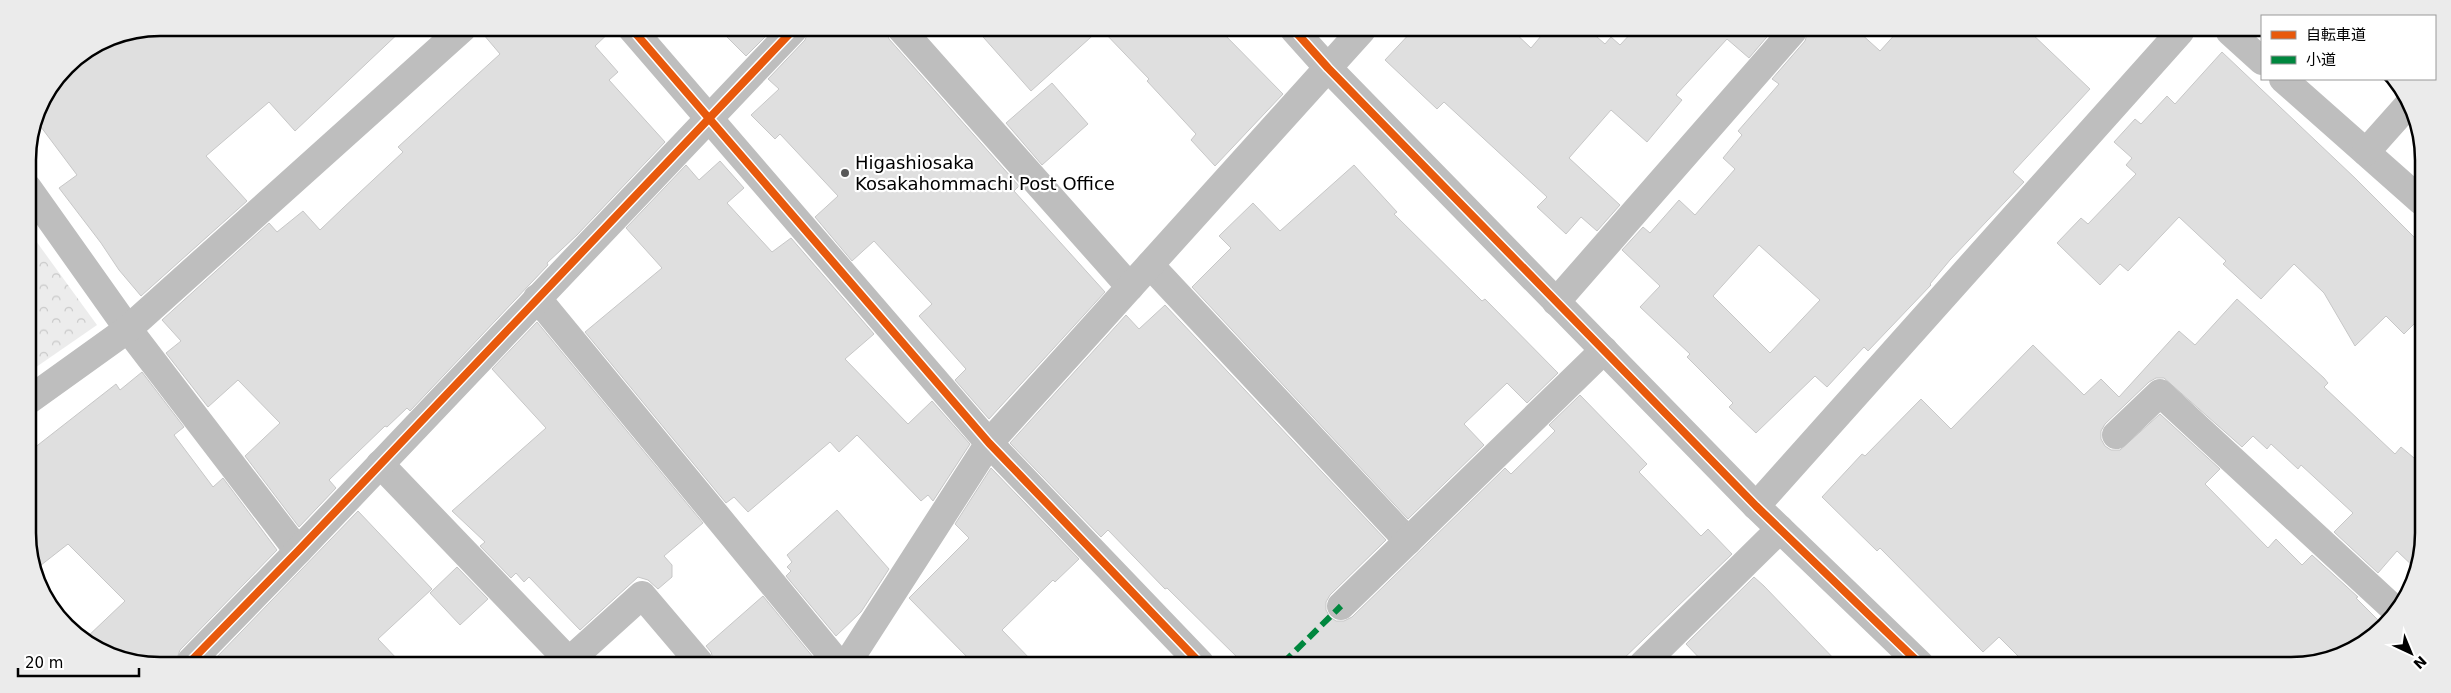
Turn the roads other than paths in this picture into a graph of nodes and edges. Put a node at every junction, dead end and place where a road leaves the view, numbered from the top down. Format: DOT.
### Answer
graph roads {
  1 [pos="1300,36"];
  2 [pos="1356,36"];
  3 [pos="1788,36"];
  4 [pos="2176,36"];
  5 [pos="2234,36"];
  6 [pos="453,37"];
  7 [pos="639,37"];
  8 [pos="787,37"];
  9 [pos="908,37"];
  10 [pos="2261,60"];
  11 [pos="1328,68"];
  12 [pos="2284,80"];
  13 [pos="2404,110"];
  14 [pos="708,118"];
  15 [pos="2366,152"];
  16 [pos="2415,196"];
  17 [pos="37,200"];
  18 [pos="1150,265"];
  19 [pos="1130,287"];
  20 [pos="537,298"];
  21 [pos="1556,302"];
  22 [pos="128,328"];
  23 [pos="1604,350"];
  24 [pos="36,395"];
  25 [pos="2116,435"];
  26 [pos="989,443"];
  27 [pos="380,464"];
  28 [pos="1756,506"];
  29 [pos="1780,529"];
  30 [pos="1408,541"];
  31 [pos="298,551"];
  32 [pos="2391,605"];
  33 [pos="1340,606"];
  34 [pos="1651,656"];
  35 [pos="1912,656"];
  36 [pos="194,657"];
  37 [pos="564,657"];
  38 [pos="573,657"];
  39 [pos="695,657"];
  40 [pos="833,657"];
  41 [pos="851,657"];
  42 [pos="1194,657"];
  1 -- 11 [label="street"];
  2 -- 11 [label="street"];
  3 -- 21 [label="street"];
  4 -- 28 [label="street"];
  5 -- 10 [label="street"];
  6 -- 22 [label="street"];
  7 -- 14 [label="street"];
  8 -- 14 [label="street"];
  9 -- 19 [label="street"];
  11 -- 18 [label="street"];
  11 -- 21 [label="street"];
  12 -- 15 [label="street"];
  13 -- 15 [label="street"];
  14 -- 20 [label="street"];
  14 -- 26 [label="street"];
  15 -- 16 [label="street"];
  17 -- 22 [label="street"];
  18 -- 19 [label="street"];
  18 -- 30 [label="street"];
  19 -- 26 [label="street"];
  20 -- 27 [label="street"];
  20 -- 40 [label="street"];
  21 -- 23 [label="street"];
  22 -- 24 [label="street"];
  22 -- 31 [label="street"];
  23 -- 28 [label="street"];
  23 -- 30 [label="street"];
  25 -- 32 [label="street"];
  26 -- 41 [label="street"];
  26 -- 42 [label="street"];
  27 -- 31 [label="street"];
  27 -- 37 [label="street"];
  28 -- 29 [label="street"];
  29 -- 34 [label="street"];
  29 -- 35 [label="street"];
  30 -- 33 [label="street"];
  31 -- 36 [label="street"];
  38 -- 39 [label="street"];
}
